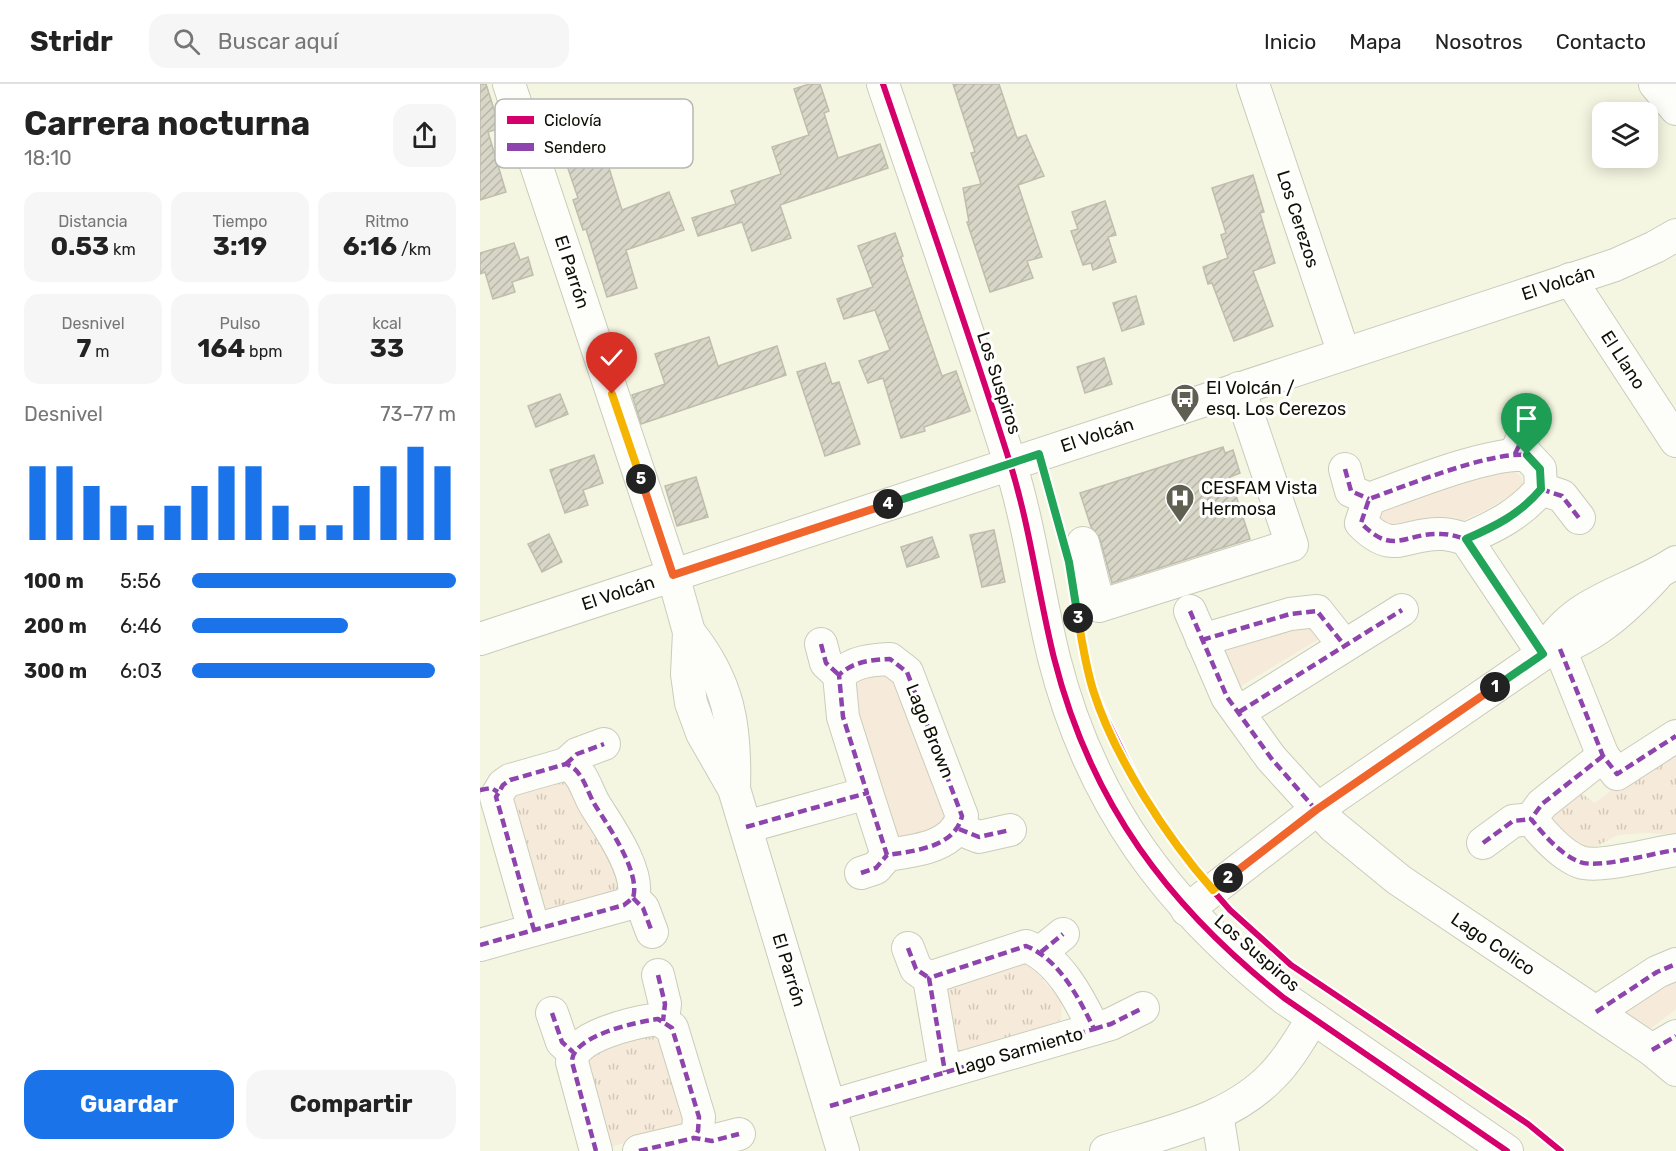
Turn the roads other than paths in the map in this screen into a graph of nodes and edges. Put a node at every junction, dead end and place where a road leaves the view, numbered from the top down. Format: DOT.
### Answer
graph roads {
  1 [pos="509,84"];
  2 [pos="883,84"];
  3 [pos="1253,84"];
  4 [pos="1654,84"];
  5 [pos="514,99"];
  6 [pos="1676,109"];
  7 [pos="537,168"];
  8 [pos="1676,235"];
  9 [pos="1570,279"];
  10 [pos="1344,354"];
  11 [pos="1239,388"];
  12 [pos="1520,415"];
  13 [pos="1676,441"];
  14 [pos="1515,454"];
  15 [pos="1010,464"];
  16 [pos="1345,469"];
  17 [pos="1541,489"];
  18 [pos="1369,499"];
  19 [pos="1579,518"];
  20 [pos="1466,539"];
  21 [pos="1083,543"];
  22 [pos="1666,569"];
  23 [pos="673,575"];
  24 [pos="1402,610"];
  25 [pos="1190,611"];
  26 [pos="480,639"];
  27 [pos="1202,640"];
  28 [pos="820,644"];
  29 [pos="1344,645"];
  30 [pos="1551,651"];
  31 [pos="839,675"];
  32 [pos="1239,712"];
  33 [pos="1676,736"];
  34 [pos="604,744"];
  35 [pos="1603,756"];
  36 [pos="566,764"];
  37 [pos="489,791"];
  38 [pos="867,793"];
  39 [pos="1316,810"];
  40 [pos="1531,819"];
  41 [pos="746,826"];
  42 [pos="959,829"];
  43 [pos="1010,830"];
  44 [pos="1483,843"];
  45 [pos="1676,850"];
  46 [pos="887,855"];
  47 [pos="861,873"];
  48 [pos="633,898"];
  49 [pos="1186,910"];
  50 [pos="534,930"];
  51 [pos="652,932"];
  52 [pos="480,945"];
  53 [pos="908,948"];
  54 [pos="1676,964"];
  55 [pos="658,975"];
  56 [pos="929,978"];
  57 [pos="1143,1008"];
  58 [pos="1596,1012"];
  59 [pos="552,1013"];
  60 [pos="1313,1018"];
  61 [pos="663,1021"];
  62 [pos="1094,1029"];
  63 [pos="1664,1043"];
  64 [pos="573,1052"];
  65 [pos="1676,1070"];
  66 [pos="945,1072"];
  67 [pos="830,1106"];
  68 [pos="1217,1114"];
  69 [pos="739,1134"];
  70 [pos="694,1138"];
  71 [pos="596,1151"];
  72 [pos="639,1151"];
  73 [pos="843,1151"];
  74 [pos="1106,1151"];
  75 [pos="1223,1151"];
  76 [pos="1507,1151"];
  1 -- 5 [label="street, El Parrón"];
  2 -- 15 [label="street, Los Suspiros"];
  3 -- 10 [label="street, Los Cerezos"];
  4 -- 6 [label="street"];
  7 -- 23 [label="street, El Parrón"];
  8 -- 9 [label="street, El Volcán"];
  9 -- 10 [label="street, El Volcán"];
  9 -- 13 [label="street, El Llano"];
  10 -- 11 [label="street, El Volcán"];
  11 -- 15 [label="street, El Volcán"];
  11 -- 21 [label="street"];
  12 -- 14 [label="street"];
  14 -- 17 [label="street"];
  14 -- 18 [label="street"];
  15 -- 23 [label="street, El Volcán"];
  15 -- 49 [label="street, Los Suspiros"];
  16 -- 18 [label="street"];
  17 -- 19 [label="street"];
  17 -- 20 [label="street"];
  18 -- 20 [label="street"];
  20 -- 30 [label="street"];
  22 -- 30 [label="street"];
  23 -- 26 [label="street, El Volcán"];
  23 -- 41 [label="street, El Parrón"];
  24 -- 29 [label="street"];
  25 -- 27 [label="street, Lago Colico"];
  27 -- 29 [label="street"];
  27 -- 32 [label="street, Lago Colico"];
  28 -- 31 [label="street"];
  29 -- 32 [label="street"];
  30 -- 35 [label="street"];
  30 -- 39 [label="street"];
  31 -- 38 [label="street"];
  31 -- 42 [label="street, Lago Brown"];
  32 -- 39 [label="street, Lago Colico"];
  33 -- 35 [label="street"];
  34 -- 36 [label="street"];
  35 -- 40 [label="street"];
  36 -- 37 [label="street"];
  36 -- 48 [label="street"];
  37 -- 50 [label="street"];
  38 -- 41 [label="street"];
  38 -- 46 [label="street"];
  39 -- 49 [label="street"];
  39 -- 58 [label="street, Lago Colico"];
  40 -- 44 [label="street"];
  40 -- 45 [label="street"];
  41 -- 67 [label="street, El Parrón"];
  42 -- 43 [label="street"];
  42 -- 46 [label="street"];
  46 -- 47 [label="street"];
  48 -- 50 [label="street"];
  48 -- 51 [label="street"];
  49 -- 60 [label="street, Los Suspiros"];
  50 -- 52 [label="street"];
  53 -- 56 [label="street, Lago Sarmiento"];
  54 -- 58 [label="street"];
  55 -- 61 [label="street"];
  56 -- 62 [label="street, Lago Sarmiento"];
  56 -- 66 [label="street, Lago Sarmiento"];
  57 -- 62 [label="street, Lago Sarmiento"];
  58 -- 63 [label="street, Lago Colico"];
  59 -- 64 [label="street"];
  60 -- 68 [label="street"];
  60 -- 76 [label="street, Los Suspiros"];
  61 -- 64 [label="street"];
  61 -- 70 [label="street"];
  62 -- 66 [label="street, Lago Sarmiento"];
  63 -- 65 [label="street, Lago Colico"];
  64 -- 71 [label="street"];
  66 -- 67 [label="street, Lago Sarmiento"];
  67 -- 73 [label="street, El Parrón"];
  68 -- 74 [label="street"];
  68 -- 75 [label="street"];
  69 -- 70 [label="street"];
  70 -- 72 [label="street"];
}
